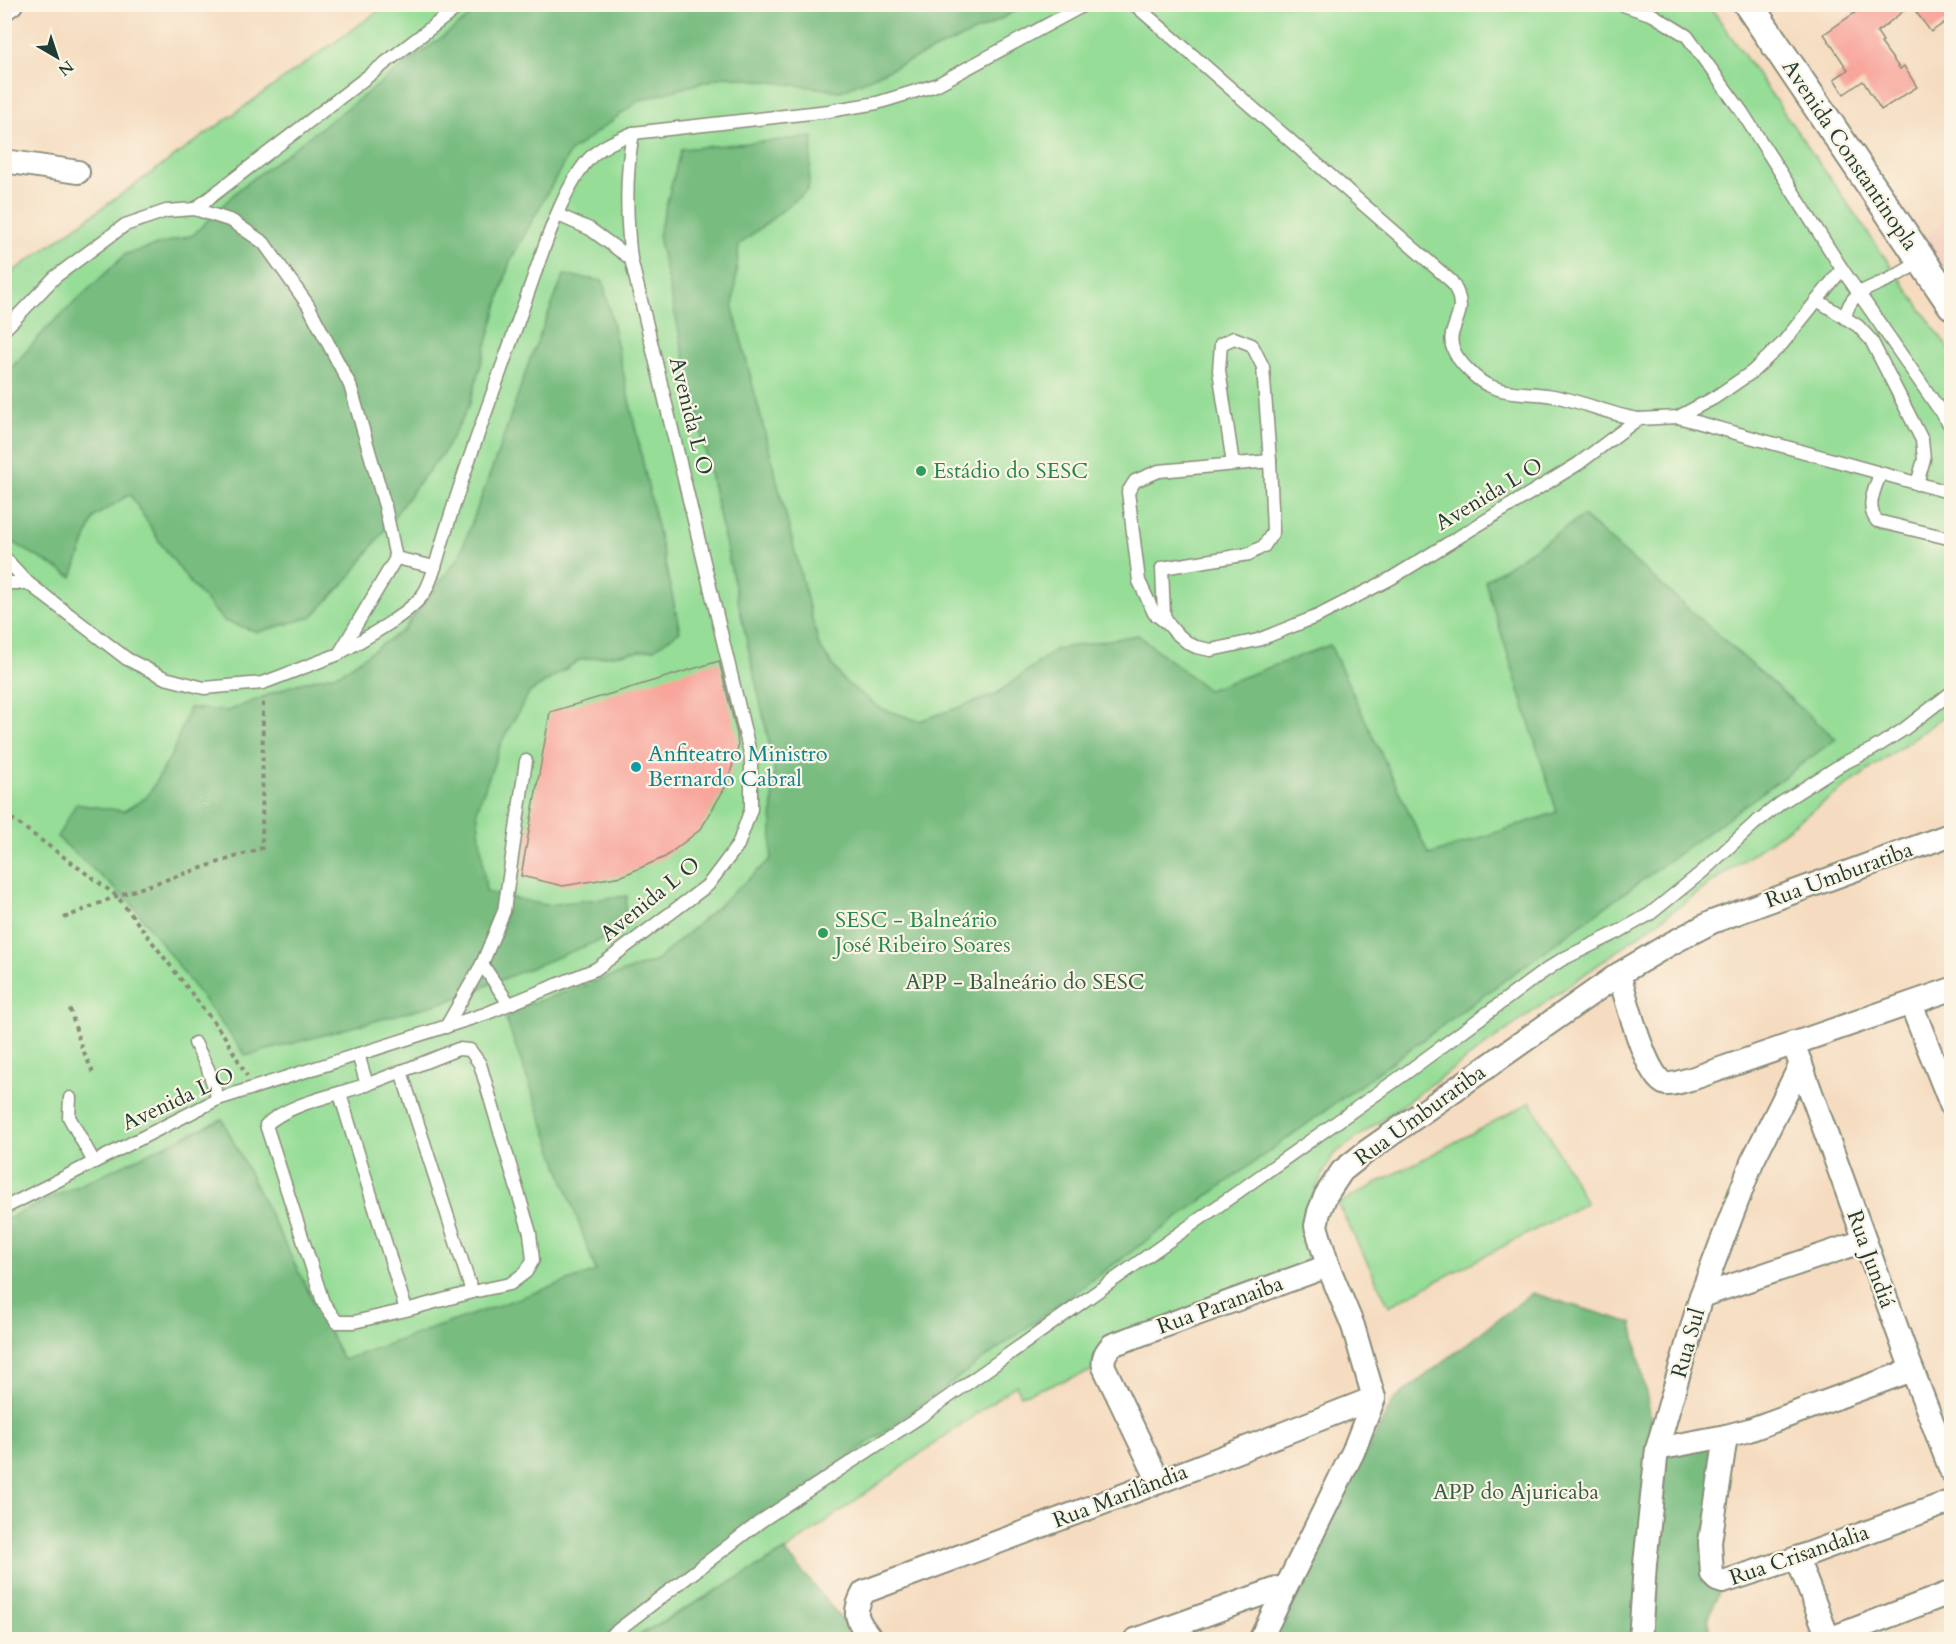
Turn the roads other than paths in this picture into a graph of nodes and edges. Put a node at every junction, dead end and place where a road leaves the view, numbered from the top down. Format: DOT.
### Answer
graph roads {
  1 [pos="11,4"];
  2 [pos="462,4"];
  3 [pos="1086,4"];
  4 [pos="1134,4"];
  5 [pos="1620,4"];
  6 [pos="1753,6"];
  7 [pos="4,9"];
  8 [pos="633,133"];
  9 [pos="4,161"];
  10 [pos="78,172"];
  11 [pos="195,209"];
  12 [pos="558,215"];
  13 [pos="631,259"];
  14 [pos="1921,261"];
  15 [pos="1842,269"];
  16 [pos="1859,292"];
  17 [pos="1817,300"];
  18 [pos="1952,305"];
  19 [pos="1845,318"];
  20 [pos="4,330"];
  21 [pos="1678,417"];
  22 [pos="1638,419"];
  23 [pos="1952,428"];
  24 [pos="1270,461"];
  25 [pos="1233,464"];
  26 [pos="1880,474"];
  27 [pos="1917,484"];
  28 [pos="1952,493"];
  29 [pos="1952,539"];
  30 [pos="4,557"];
  31 [pos="396,558"];
  32 [pos="435,567"];
  33 [pos="4,583"];
  34 [pos="28,583"];
  35 [pos="1169,625"];
  36 [pos="339,654"];
  37 [pos="1952,692"];
  38 [pos="526,761"];
  39 [pos="1952,834"];
  40 [pos="482,964"];
  41 [pos="1619,974"];
  42 [pos="1952,989"];
  43 [pos="1911,1004"];
  44 [pos="508,1005"];
  45 [pos="446,1027"];
  46 [pos="195,1043"];
  47 [pos="358,1054"];
  48 [pos="1797,1054"];
  49 [pos="401,1071"];
  50 [pos="367,1085"];
  51 [pos="340,1094"];
  52 [pos="70,1098"];
  53 [pos="218,1099"];
  54 [pos="1952,1107"];
  55 [pos="94,1162"];
  56 [pos="4,1208"];
  57 [pos="1864,1241"];
  58 [pos="1328,1266"];
  59 [pos="472,1292"];
  60 [pos="1701,1296"];
  61 [pos="406,1310"];
  62 [pos="1912,1370"];
  63 [pos="1374,1398"];
  64 [pos="1726,1436"];
  65 [pos="1657,1449"];
  66 [pos="1952,1473"];
  67 [pos="1159,1482"];
  68 [pos="1952,1501"];
  69 [pos="1797,1558"];
  70 [pos="1285,1586"];
  71 [pos="1952,1592"];
  72 [pos="1829,1639"];
  73 [pos="604,1640"];
  74 [pos="872,1640"];
  75 [pos="1134,1640"];
  76 [pos="1260,1640"];
  77 [pos="1640,1640"];
  1 -- 7 [label="street"];
  2 -- 11 [label="lane"];
  3 -- 8 [label="lane"];
  4 -- 22 [label="lane"];
  5 -- 15 [label="lane"];
  6 -- 14 [label="street, Avenida Constantinopla"];
  8 -- 12 [label="lane"];
  8 -- 13 [label="lane, Avenida L O"];
  9 -- 10 [label="street"];
  11 -- 20 [label="lane"];
  11 -- 31 [label="lane"];
  12 -- 13 [label="lane"];
  12 -- 32 [label="lane"];
  13 -- 44 [label="lane, Avenida L O"];
  14 -- 16 [label="lane"];
  14 -- 18 [label="street, Avenida Constantinopla"];
  15 -- 16 [label="lane"];
  15 -- 17 [label="lane"];
  16 -- 19 [label="lane"];
  16 -- 23 [label="lane"];
  17 -- 19 [label="lane"];
  17 -- 21 [label="lane"];
  19 -- 27 [label="lane"];
  21 -- 22 [label="lane"];
  21 -- 26 [label="lane"];
  22 -- 35 [label="lane, Avenida L O"];
  24 -- 25 [label="lane, Avenida L O"];
  24 -- 25 [label="lane"];
  24 -- 35 [label="lane"];
  25 -- 35 [label="lane, Avenida L O"];
  26 -- 27 [label="lane"];
  26 -- 29 [label="lane"];
  27 -- 28 [label="lane"];
  30 -- 34 [label="lane"];
  31 -- 32 [label="lane"];
  31 -- 36 [label="lane"];
  32 -- 36 [label="lane"];
  33 -- 34 [label="lane"];
  34 -- 36 [label="lane"];
  37 -- 73 [label="lane"];
  38 -- 40 [label="lane"];
  39 -- 41 [label="street, Rua Umburatiba"];
  40 -- 44 [label="lane"];
  40 -- 45 [label="lane"];
  41 -- 48 [label="street"];
  41 -- 58 [label="street, Rua Umburatiba"];
  42 -- 43 [label="street"];
  43 -- 48 [label="street"];
  43 -- 54 [label="street"];
  44 -- 45 [label="lane, Avenida L O"];
  45 -- 47 [label="lane, Avenida L O"];
  46 -- 53 [label="lane"];
  47 -- 50 [label="lane"];
  47 -- 53 [label="lane, Avenida L O"];
  48 -- 57 [label="street, Rua Jundiá"];
  48 -- 60 [label="street, Rua Sul"];
  49 -- 50 [label="lane"];
  49 -- 59 [label="lane"];
  49 -- 59 [label="lane"];
  50 -- 51 [label="lane"];
  51 -- 61 [label="lane"];
  51 -- 61 [label="lane"];
  52 -- 55 [label="lane"];
  53 -- 55 [label="lane, Avenida L O"];
  55 -- 56 [label="lane, Avenida L O"];
  57 -- 60 [label="street"];
  57 -- 62 [label="street, Rua Jundiá"];
  58 -- 63 [label="street, Rua Umburatiba"];
  58 -- 67 [label="street, Rua Paranaiba"];
  59 -- 61 [label="lane"];
  60 -- 65 [label="street, Rua Sul"];
  62 -- 64 [label="street"];
  62 -- 66 [label="street, Rua Jundiá"];
  63 -- 67 [label="street, Rua Marilândia"];
  63 -- 70 [label="street"];
  64 -- 65 [label="street"];
  64 -- 69 [label="street, Rua Crisandalia"];
  65 -- 77 [label="street, Rua Sul"];
  67 -- 74 [label="street, Rua Marilândia"];
  68 -- 69 [label="street, Rua Crisandalia"];
  69 -- 72 [label="street"];
  70 -- 75 [label="street"];
  70 -- 76 [label="street"];
  71 -- 72 [label="street"];
}
